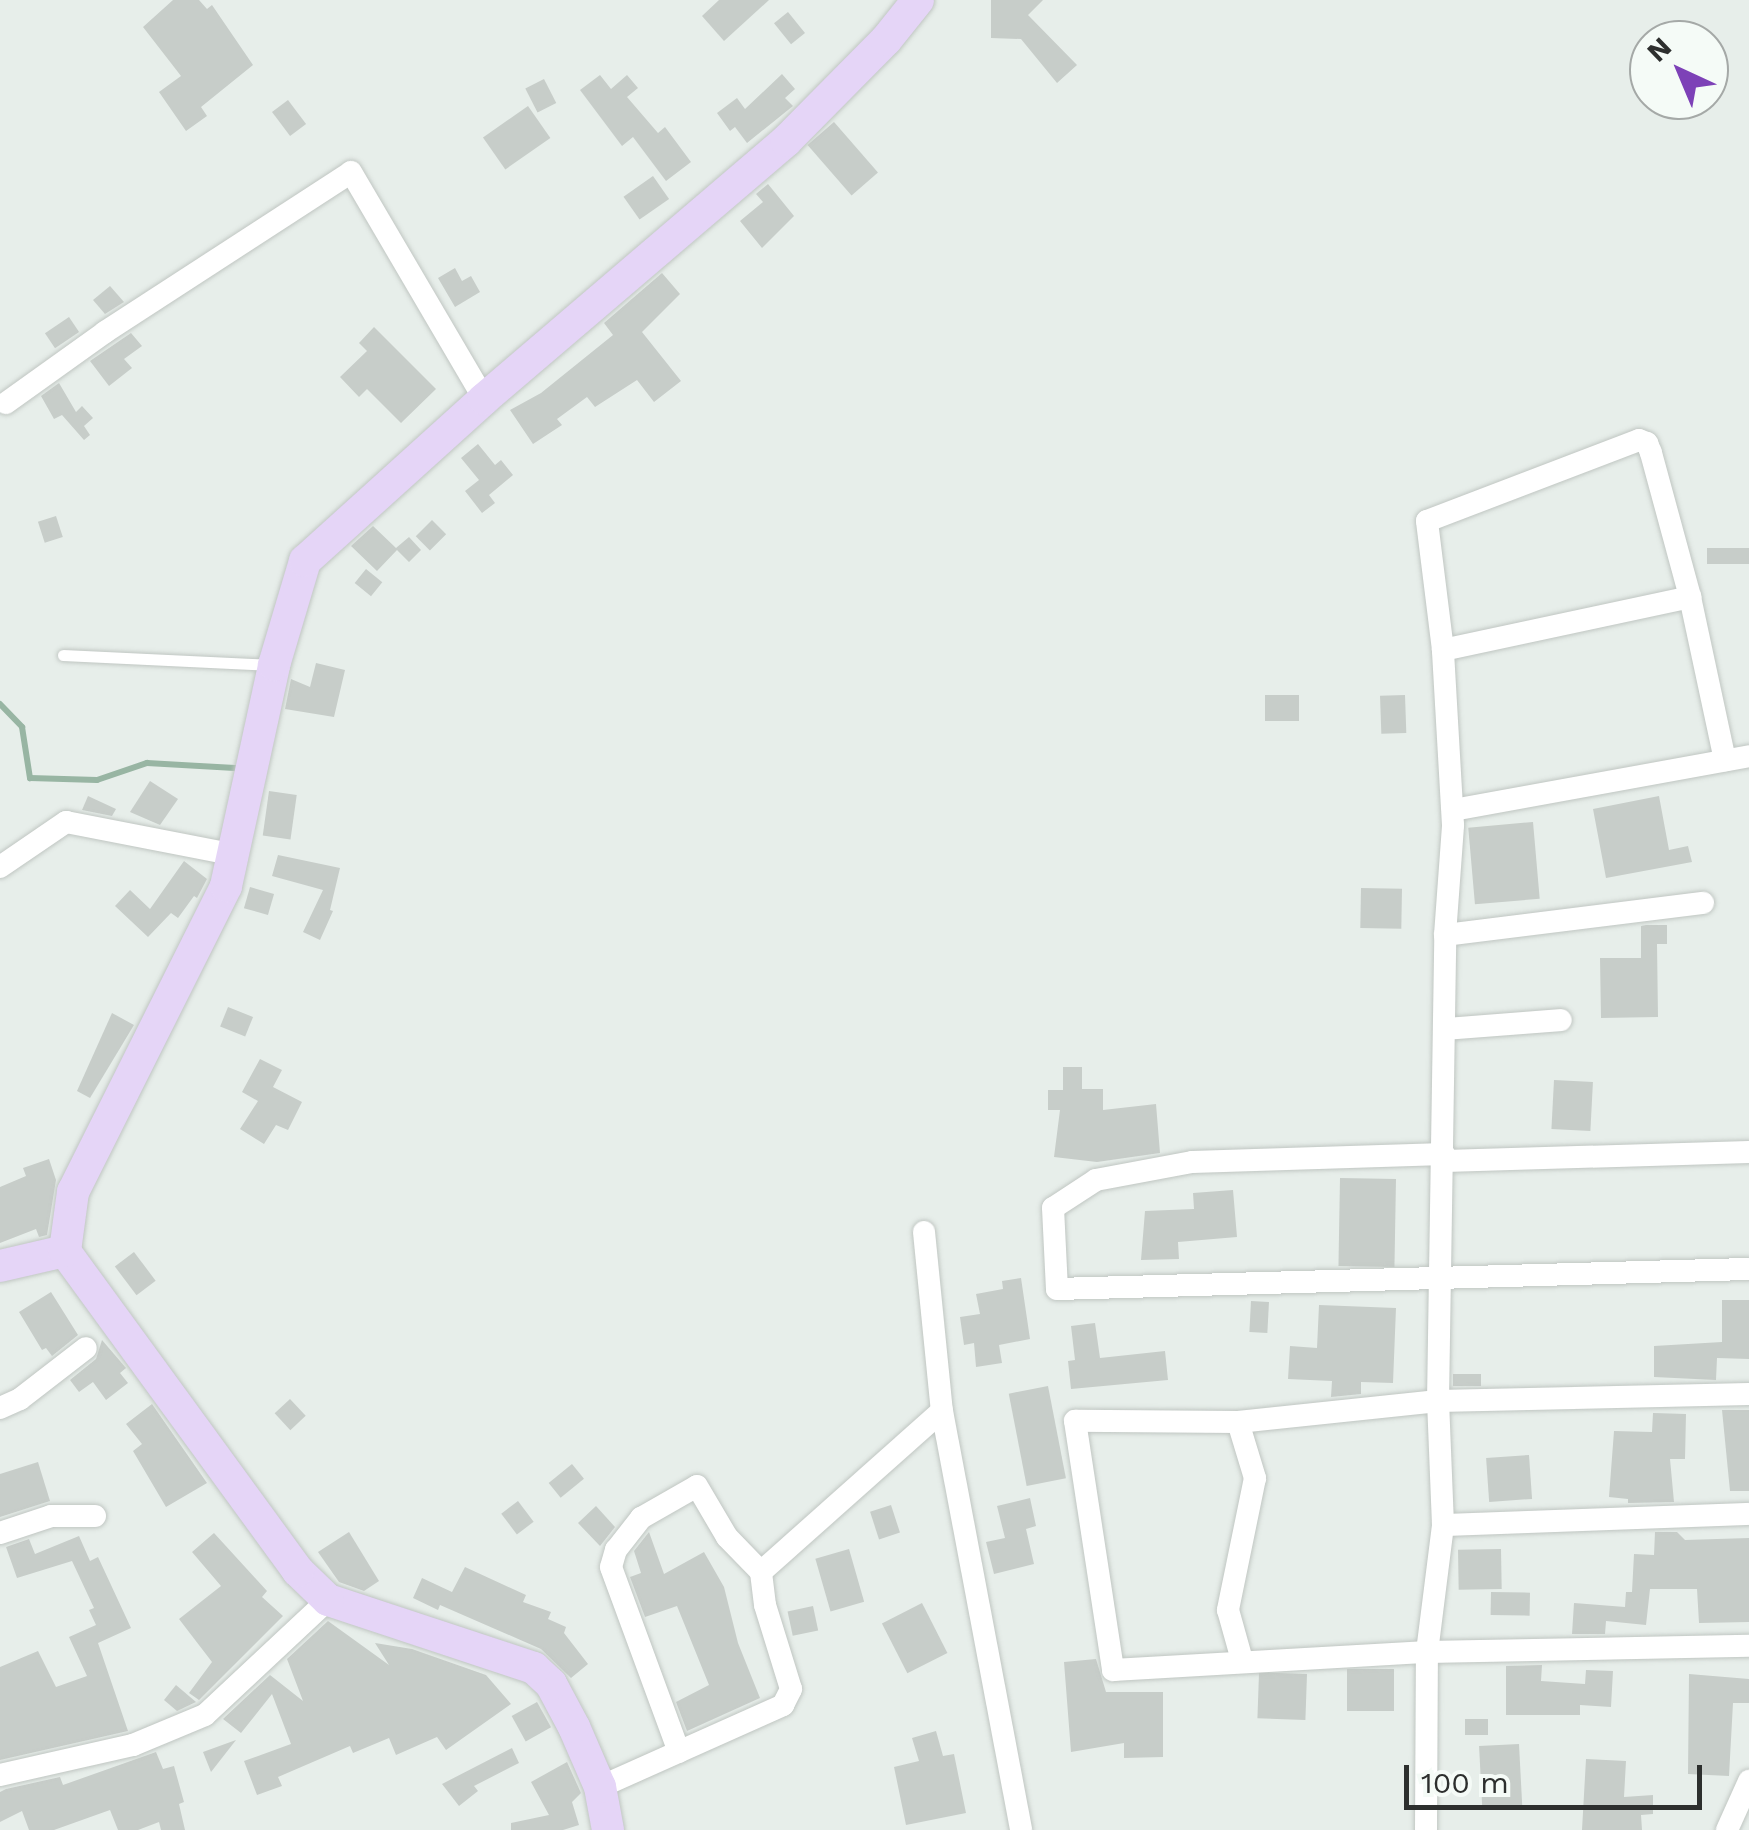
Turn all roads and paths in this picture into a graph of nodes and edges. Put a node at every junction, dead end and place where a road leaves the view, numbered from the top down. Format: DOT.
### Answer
graph roads {
  1 [pos="918,0"];
  2 [pos="484,399"];
  3 [pos="6,403"];
  4 [pos="1690,598"];
  5 [pos="1442,650"];
  6 [pos="62,655"];
  7 [pos="274,665"];
  8 [pos="1749,756"];
  9 [pos="1725,760"];
  10 [pos="1453,810"];
  11 [pos="236,855"];
  12 [pos="0,867"];
  13 [pos="1703,903"];
  14 [pos="1445,935"];
  15 [pos="1561,1020"];
  16 [pos="1444,1029"];
  17 [pos="1749,1152"];
  18 [pos="1444,1158"];
  19 [pos="924,1232"];
  20 [pos="65,1251"];
  21 [pos="0,1266"];
  22 [pos="1749,1270"];
  23 [pos="1442,1280"];
  24 [pos="86,1348"];
  25 [pos="1749,1394"];
  26 [pos="1438,1401"];
  27 [pos="0,1408"];
  28 [pos="942,1411"];
  29 [pos="1238,1422"];
  30 [pos="1749,1514"];
  31 [pos="95,1516"];
  32 [pos="1444,1525"];
  33 [pos="0,1533"];
  34 [pos="761,1572"];
  35 [pos="328,1600"];
  36 [pos="1749,1646"];
  37 [pos="1426,1652"];
  38 [pos="1242,1660"];
  39 [pos="679,1752"];
  40 [pos="0,1776"];
  41 [pos="1749,1781"];
  42 [pos="600,1787"];
  43 [pos="608,1830"];
  44 [pos="1020,1830"];
  45 [pos="1426,1830"];
  46 [pos="1727,1830"];
  1 -- 2 [label="street"];
  2 -- 3 [label="street"];
  2 -- 7 [label="street"];
  4 -- 5 [label="street"];
  4 -- 5 [label="street"];
  4 -- 9 [label="street"];
  5 -- 10 [label="street"];
  6 -- 7 [label="lane"];
  7 -- 11 [label="street"];
  8 -- 9 [label="street"];
  9 -- 10 [label="street"];
  10 -- 14 [label="street"];
  11 -- 12 [label="street"];
  11 -- 20 [label="street"];
  13 -- 14 [label="street"];
  14 -- 16 [label="street"];
  15 -- 16 [label="street"];
  16 -- 18 [label="street"];
  17 -- 18 [label="street"];
  18 -- 23 [label="street"];
  18 -- 23 [label="street"];
  19 -- 28 [label="street"];
  20 -- 21 [label="street"];
  20 -- 35 [label="street"];
  22 -- 23 [label="street"];
  23 -- 26 [label="street"];
  24 -- 27 [label="street"];
  25 -- 26 [label="street"];
  26 -- 29 [label="street"];
  26 -- 32 [label="street"];
  28 -- 34 [label="street"];
  28 -- 44 [label="street"];
  29 -- 38 [label="street"];
  29 -- 38 [label="street"];
  30 -- 32 [label="street"];
  31 -- 33 [label="street"];
  32 -- 37 [label="street"];
  34 -- 39 [label="street"];
  34 -- 39 [label="street"];
  35 -- 40 [label="street"];
  35 -- 42 [label="street"];
  36 -- 37 [label="street"];
  37 -- 38 [label="street"];
  37 -- 45 [label="street"];
  39 -- 42 [label="street"];
  41 -- 46 [label="street"];
  42 -- 43 [label="street"];
}
